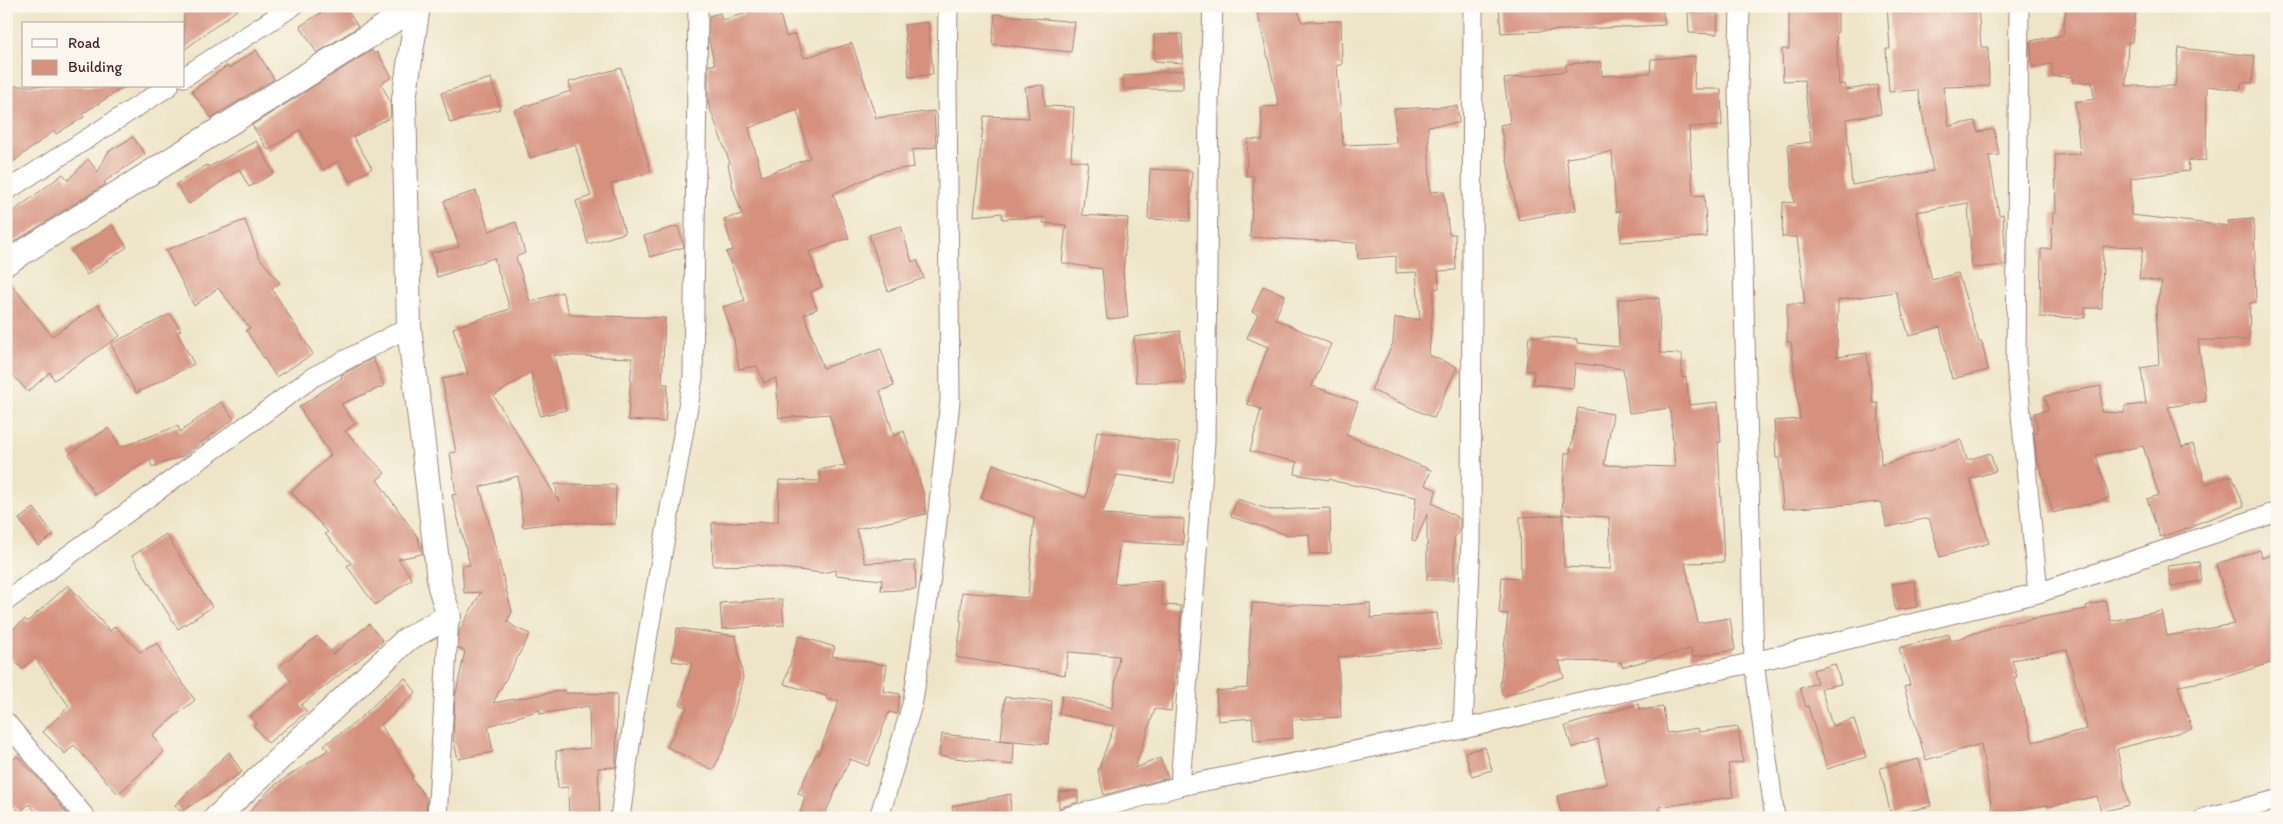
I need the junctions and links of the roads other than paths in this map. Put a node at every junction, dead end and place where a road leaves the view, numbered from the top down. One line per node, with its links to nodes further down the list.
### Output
1 (293, 6): 8 (street)
2 (698, 6): 25 (street)
3 (948, 6): 26 (street)
4 (1213, 6): 20 (street)
5 (1473, 6): 19 (street)
6 (1740, 6): 17 (street)
7 (2020, 6): 14 (street)
8 (185, 76)
9 (166, 88): 10 (street)
10 (6, 191)
11 (6, 263): 12 (street)
12 (409, 327): 15 (street); 16 (street)
13 (2277, 512): 14 (street)
14 (2038, 593): 17 (street)
15 (6, 602)
16 (449, 616): 23 (street); 24 (street)
17 (1754, 662): 19 (street); 28 (street)
18 (6, 722): 22 (street)
19 (1463, 728): 20 (street)
20 (1180, 786): 27 (street)
21 (2277, 800): 29 (street)
22 (86, 818)
23 (216, 818)
24 (437, 818)
25 (620, 818)
26 (879, 818)
27 (1064, 818)
28 (1775, 818)
29 (2206, 818)

